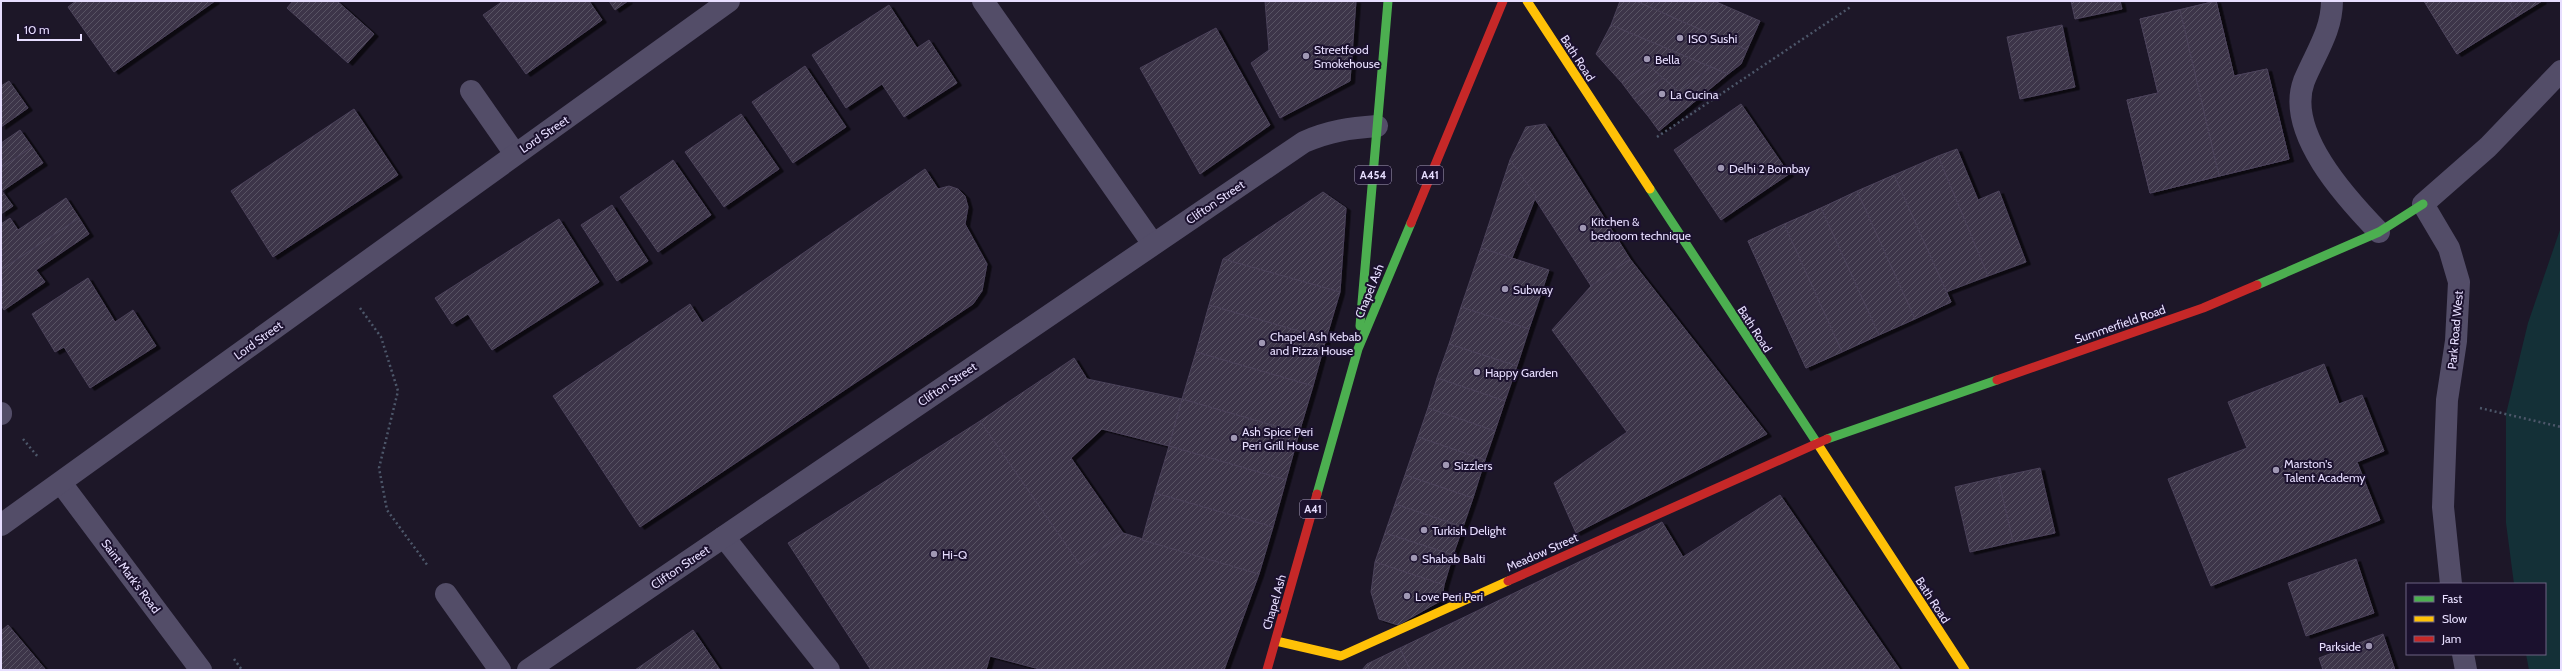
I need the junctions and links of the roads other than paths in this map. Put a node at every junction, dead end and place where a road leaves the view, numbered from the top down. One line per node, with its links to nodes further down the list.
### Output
1 (729, 1): 10 (street, Lord Street)
2 (983, 1): 13 (street)
3 (1388, 1): 9 (main road, A454)
4 (1503, 1): 14 (main road, Chapel Ash / A41)
5 (1527, 1): 15 (main road, Bath Road)
6 (2332, 1): 12 (street)
7 (2561, 71): 11 (street)
8 (471, 91): 10 (street, Lord Street)
9 (1377, 126): 13 (street, Clifton Street); 14 (main road, A454)
10 (515, 154): 16 (street, Lord Street)
11 (2423, 204): 12 (main road, Summerfield Road); 19 (street, Park Road West)
12 (2379, 232): 15 (main road, Summerfield Road)
13 (1153, 244): 18 (street, Clifton Street)
14 (1358, 349): 21 (main road, Chapel Ash / A41)
15 (1815, 443): 21 (main road, Meadow Street); 28 (main road, Bath Road)
16 (61, 483): 17 (street, Lord Street); 23 (street, Saint Mark's Road)
17 (1, 525)
18 (724, 537): 25 (street, Clifton Street); 26 (street)
19 (2451, 583)
20 (446, 594): 24 (street)
21 (1276, 641): 27 (main road, Chapel Ash / A41)
22 (2463, 655): 29 (street)
23 (202, 670)
24 (500, 670)
25 (528, 670)
26 (829, 670)
27 (1267, 670)
28 (1965, 670)
29 (2466, 670)

